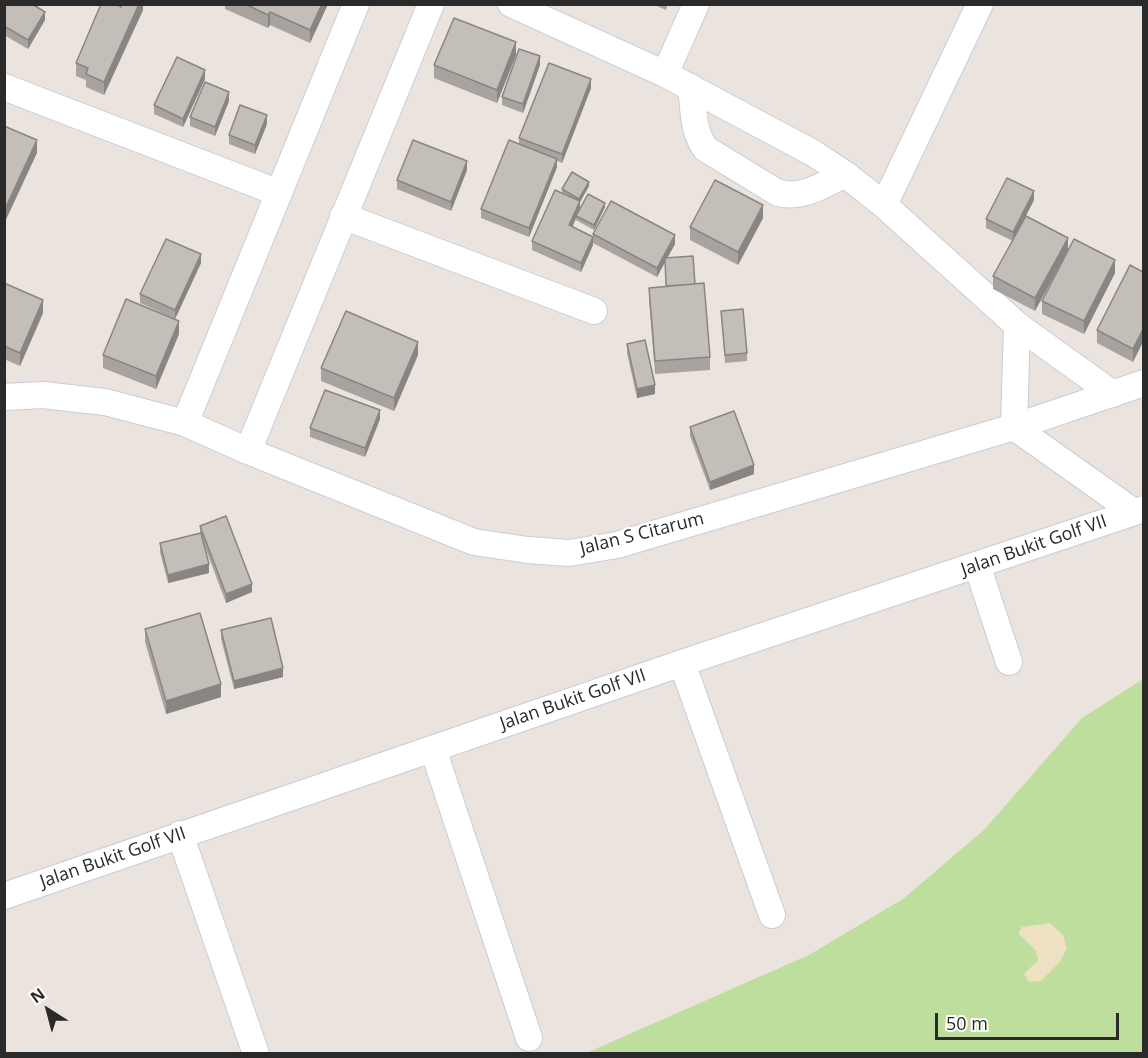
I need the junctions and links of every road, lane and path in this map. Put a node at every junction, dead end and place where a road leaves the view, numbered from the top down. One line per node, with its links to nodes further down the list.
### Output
1 (356, 4): 10 (street)
2 (431, 4): 12 (street)
3 (511, 4): 6 (street)
4 (696, 4): 6 (street)
5 (980, 4): 11 (street)
6 (665, 74): 8 (street)
7 (4, 87): 10 (street)
8 (691, 87): 9 (street); 9 (street)
9 (845, 174): 11 (street)
10 (279, 193): 18 (street)
11 (885, 205): 14 (street)
12 (343, 216): 13 (street); 20 (street)
13 (594, 310)
14 (1017, 325): 16 (street); 19 (street)
15 (1143, 383): 16 (street, Jalan S Citarum)
16 (1113, 394): 19 (street, Jalan S Citarum)
17 (4, 397): 18 (street, Jalan S Citarum)
18 (185, 423): 20 (street, Jalan S Citarum)
19 (1014, 427): 20 (street, Jalan S Citarum); 21 (street)
20 (248, 451)
21 (1139, 511): 22 (street, Jalan Bukit Golf VII)
22 (977, 565): 23 (street); 24 (street, Jalan Bukit Golf VII)
23 (1009, 662)
24 (682, 663): 25 (street, Jalan Bukit Golf VII); 28 (street)
25 (433, 749): 26 (street, Jalan Bukit Golf VII); 29 (street)
26 (180, 834): 27 (street, Jalan Bukit Golf VII); 30 (street)
27 (4, 896)
28 (772, 915)
29 (528, 1038)
30 (256, 1053)

